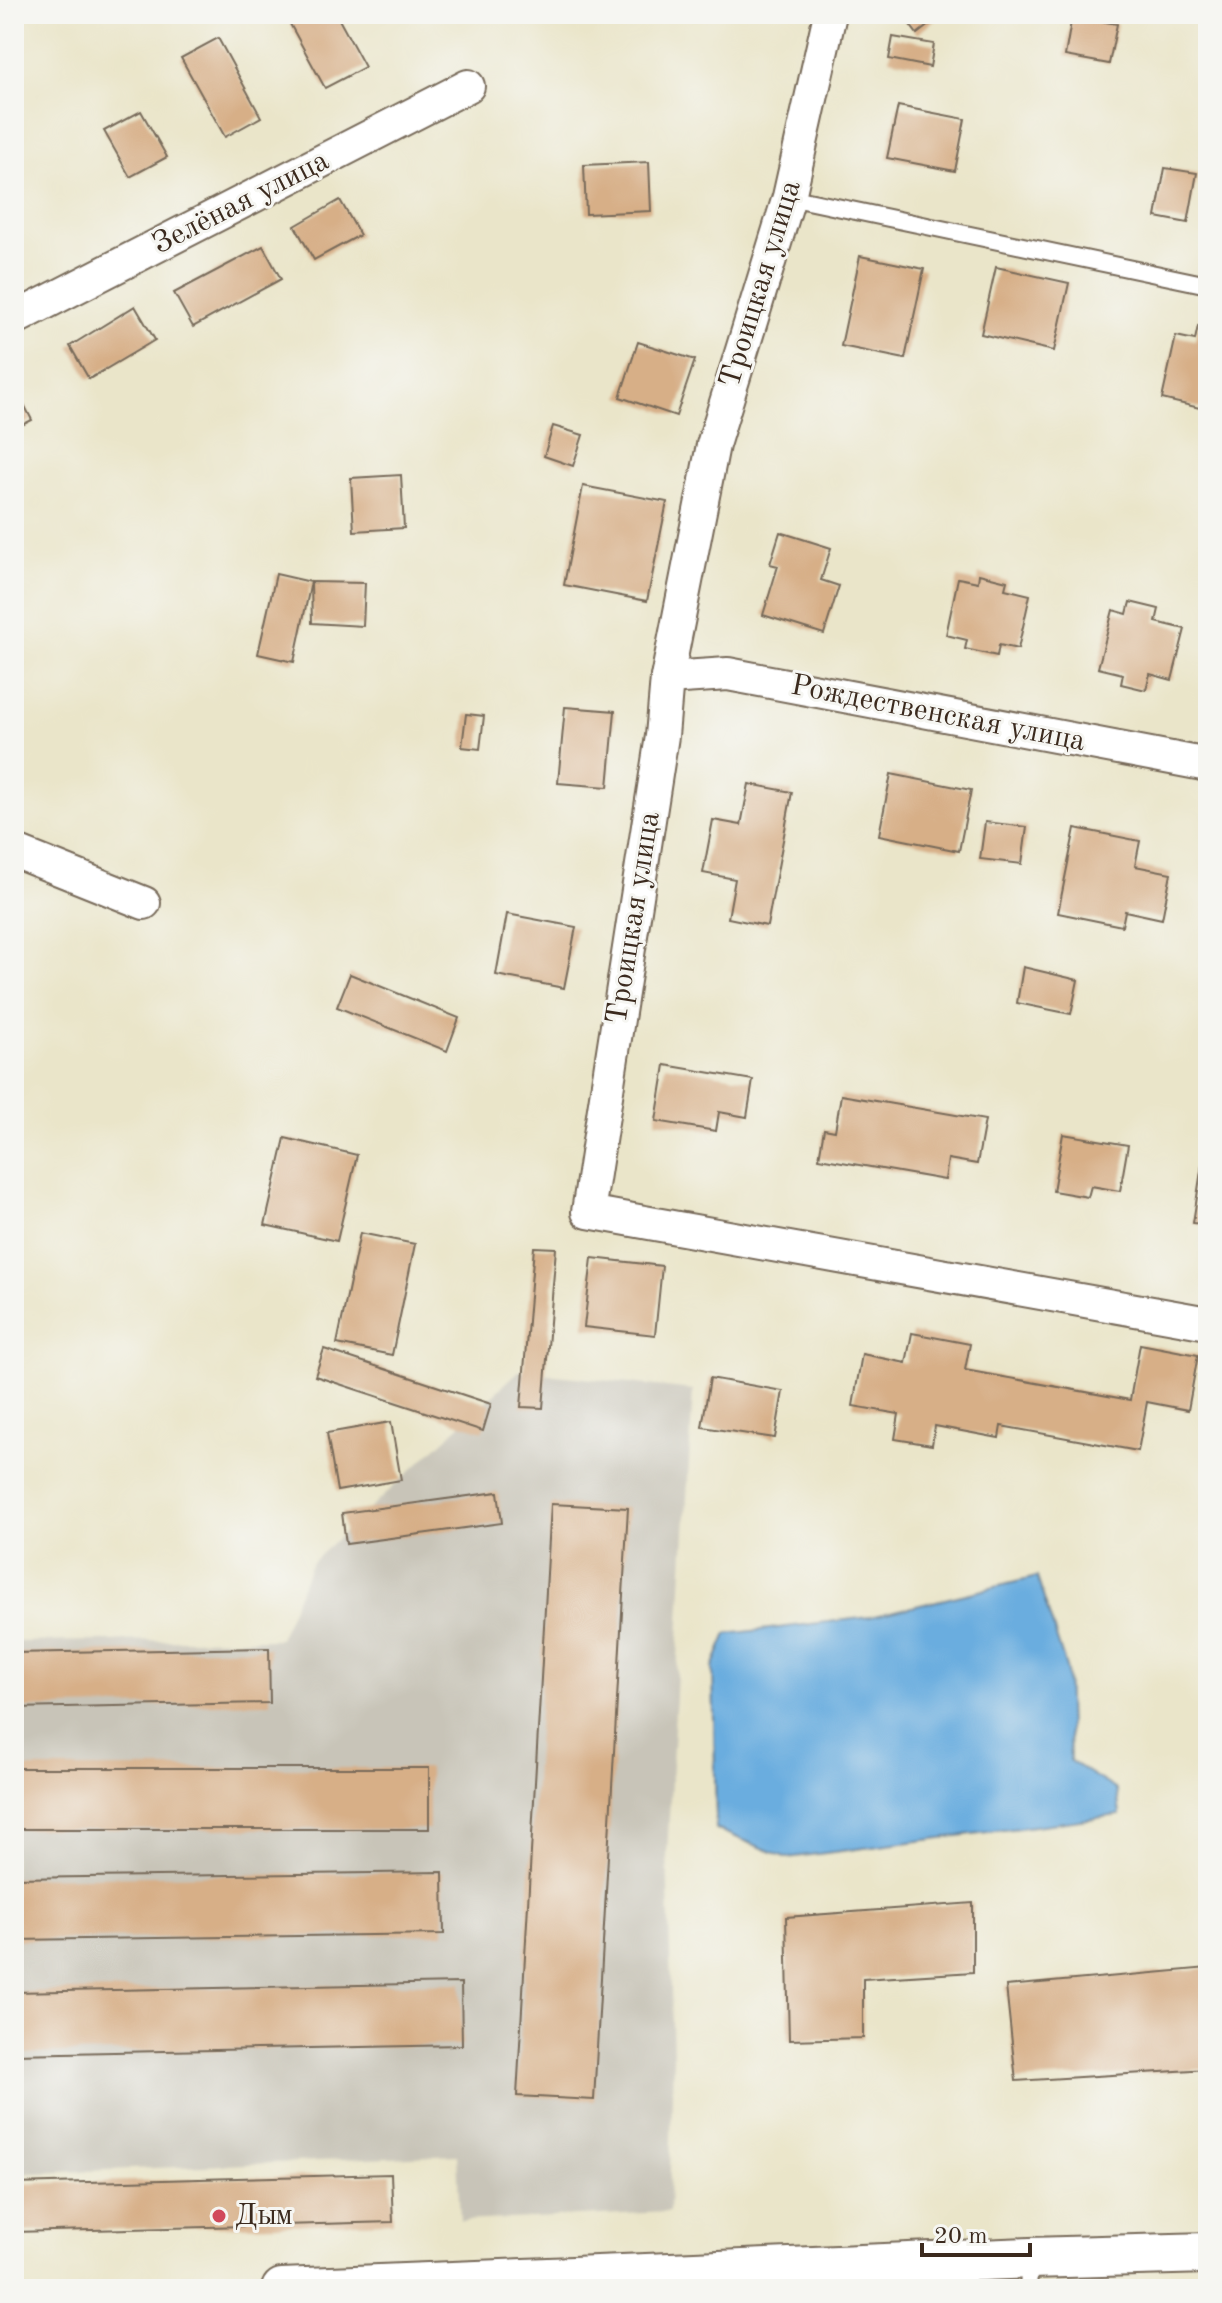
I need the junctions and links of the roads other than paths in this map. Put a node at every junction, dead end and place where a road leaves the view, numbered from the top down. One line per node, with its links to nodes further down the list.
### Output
1 (830, 14): 3 (street, Троицкая улица)
2 (468, 86): 5 (street, Зелёная улица)
3 (789, 197): 4 (lane); 6 (street, Троицкая улица)
4 (1208, 285)
5 (14, 319)
6 (667, 678): 7 (street, Рождественская улица); 10 (street, Троицкая улица)
7 (1208, 765)
8 (14, 851): 9 (street)
9 (144, 903)
10 (1208, 1323)
11 (1208, 2253): 12 (street)
12 (1029, 2273): 13 (street)
13 (532, 2284): 14 (street)
14 (282, 2289)

